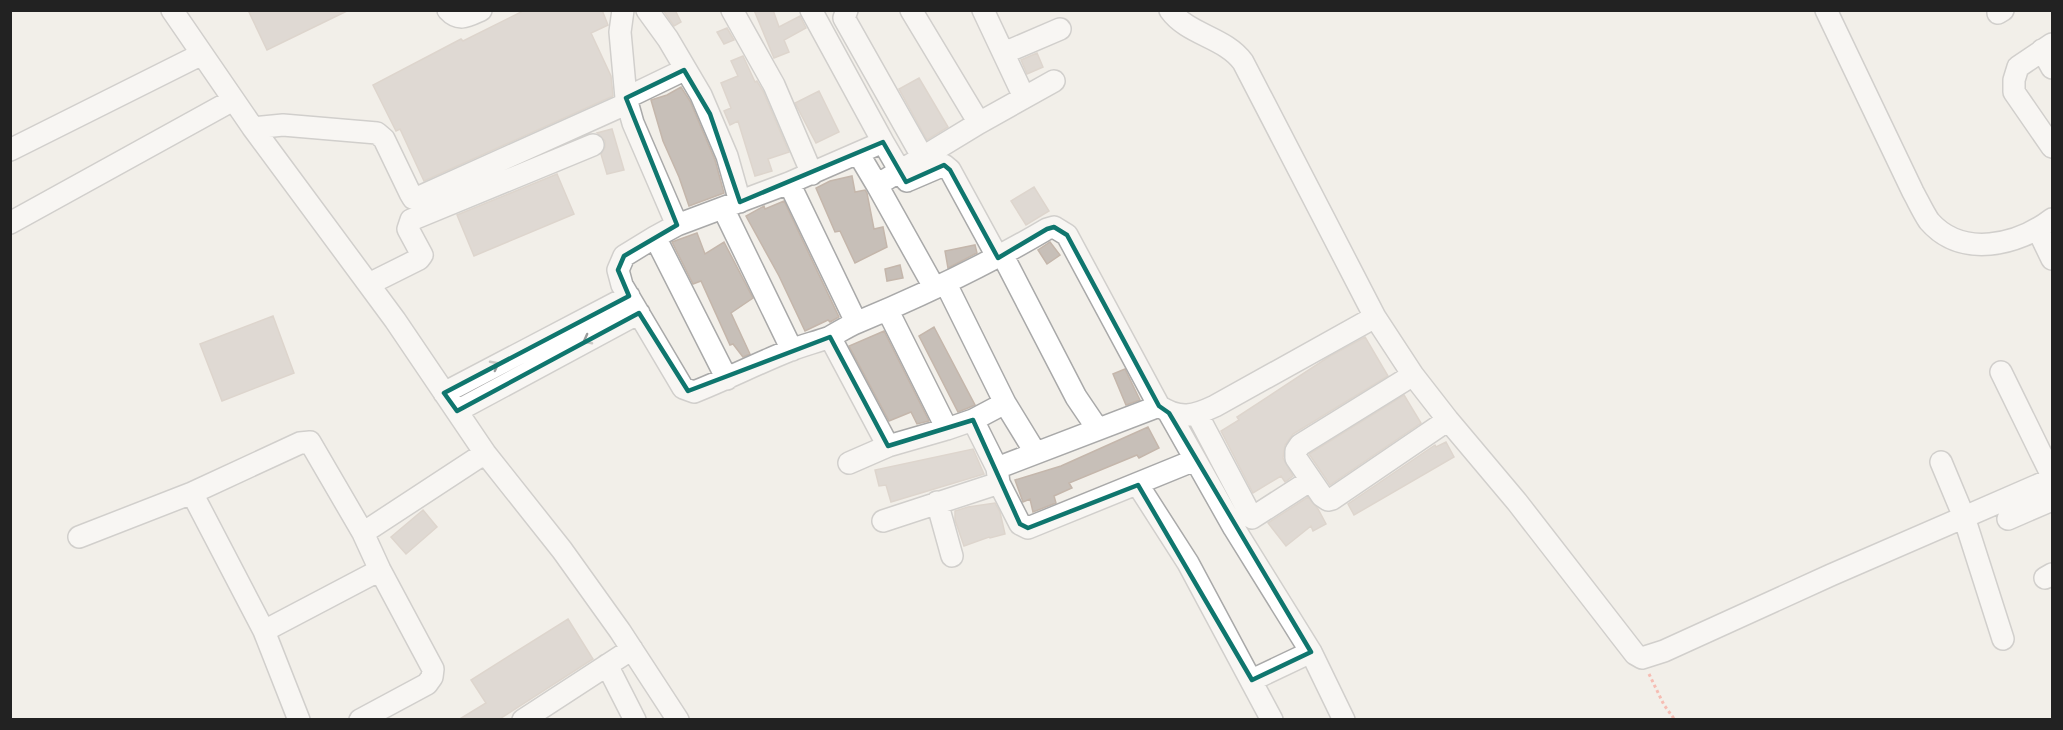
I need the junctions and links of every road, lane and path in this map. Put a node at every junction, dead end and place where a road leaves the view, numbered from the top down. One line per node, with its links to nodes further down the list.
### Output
1 (172, 10): 16 (street)
2 (448, 10): 3 (street)
3 (481, 10)
4 (623, 10): 21 (street)
5 (647, 10): 17 (street)
6 (732, 10): 30 (street)
7 (812, 10): 24 (street)
8 (847, 10): 29 (street)
9 (910, 10): 22 (street)
10 (982, 10): 14 (street)
11 (1170, 10): 45 (street)
12 (1826, 10): 36 (street)
13 (1060, 29): 14 (street)
14 (1004, 53): 19 (street)
15 (2049, 54): 26 (street)
16 (200, 55): 20 (street); 27 (street)
17 (684, 70): 21 (street); 34 (street)
18 (1054, 81): 19 (street)
19 (1024, 97): 22 (street)
20 (232, 100): 23 (street); 35 (street)
21 (627, 100): 23 (street); 37 (street)
22 (979, 123): 29 (street)
23 (253, 128): 41 (street)
24 (883, 142): 28 (street); 31 (street)
25 (593, 145): 41 (street)
26 (2052, 147)
27 (10, 150)
28 (858, 153): 30 (street); 33 (street)
29 (923, 158): 31 (street)
30 (812, 174): 32 (street)
31 (904, 176): 33 (street); 39 (street)
32 (789, 183): 34 (street); 46 (street)
33 (880, 190): 42 (street)
34 (731, 205): 37 (street); 48 (street)
35 (10, 223)
36 (2045, 224): 40 (street)
37 (676, 225): 38 (street)
38 (655, 237): 43 (street); 52 (street)
39 (1000, 257): 42 (street); 55 (street); 60 (street)
40 (2052, 259)
41 (369, 284): 53 (street)
42 (940, 285): 44 (street); 54 (street)
43 (634, 305): 49 (street); 52 (street)
44 (888, 311): 46 (street); 61 (street)
45 (1375, 317): 51 (street); 57 (street)
46 (856, 322): 47 (street)
47 (830, 337): 48 (street); 62 (street)
48 (792, 350): 52 (street)
49 (545, 351): 53 (street, one-way to 49); 56 (street)
50 (2001, 372): 69 (street)
51 (1413, 375): 59 (street); 70 (street)
52 (727, 379)
53 (444, 393): 56 (street)
54 (1005, 403): 58 (street); 63 (street)
55 (1164, 409): 57 (street); 60 (street); 65 (street)
56 (457, 411): 64 (street)
57 (1197, 414): 70 (street)
58 (973, 420): 61 (street); 68 (street)
59 (1448, 420): 70 (street); 86 (street)
60 (1097, 428): 63 (street)
61 (947, 429): 62 (street)
62 (888, 447): 67 (street)
63 (1035, 452): 68 (street)
64 (485, 453): 78 (street); 84 (street)
65 (1195, 460): 71 (street); 85 (street)
66 (1941, 462): 75 (street)
67 (849, 463)
68 (998, 475): 71 (street); 74 (street)
69 (2052, 478): 75 (street)
70 (1311, 480)
71 (1138, 485): 88 (street)
72 (192, 492): 78 (street); 79 (street); 82 (street)
73 (2052, 500): 76 (street)
74 (937, 502): 77 (street); 80 (street)
75 (1964, 517): 83 (street); 86 (street)
76 (2008, 519)
77 (883, 521)
78 (363, 533): 81 (street)
79 (79, 537)
80 (952, 556)
81 (380, 570): 82 (street); 90 (street)
82 (264, 631): 89 (street)
83 (2003, 639)
84 (632, 648): 87 (street); 93 (street)
85 (1311, 652): 88 (street); 95 (street)
86 (1642, 658): 96 (path)
87 (607, 665): 91 (street); 92 (street)
88 (1252, 680): 94 (street)
89 (299, 720)
90 (360, 720)
91 (523, 720)
92 (635, 720)
93 (678, 720)
94 (1272, 720)
95 (1344, 720)
96 (1674, 720)

